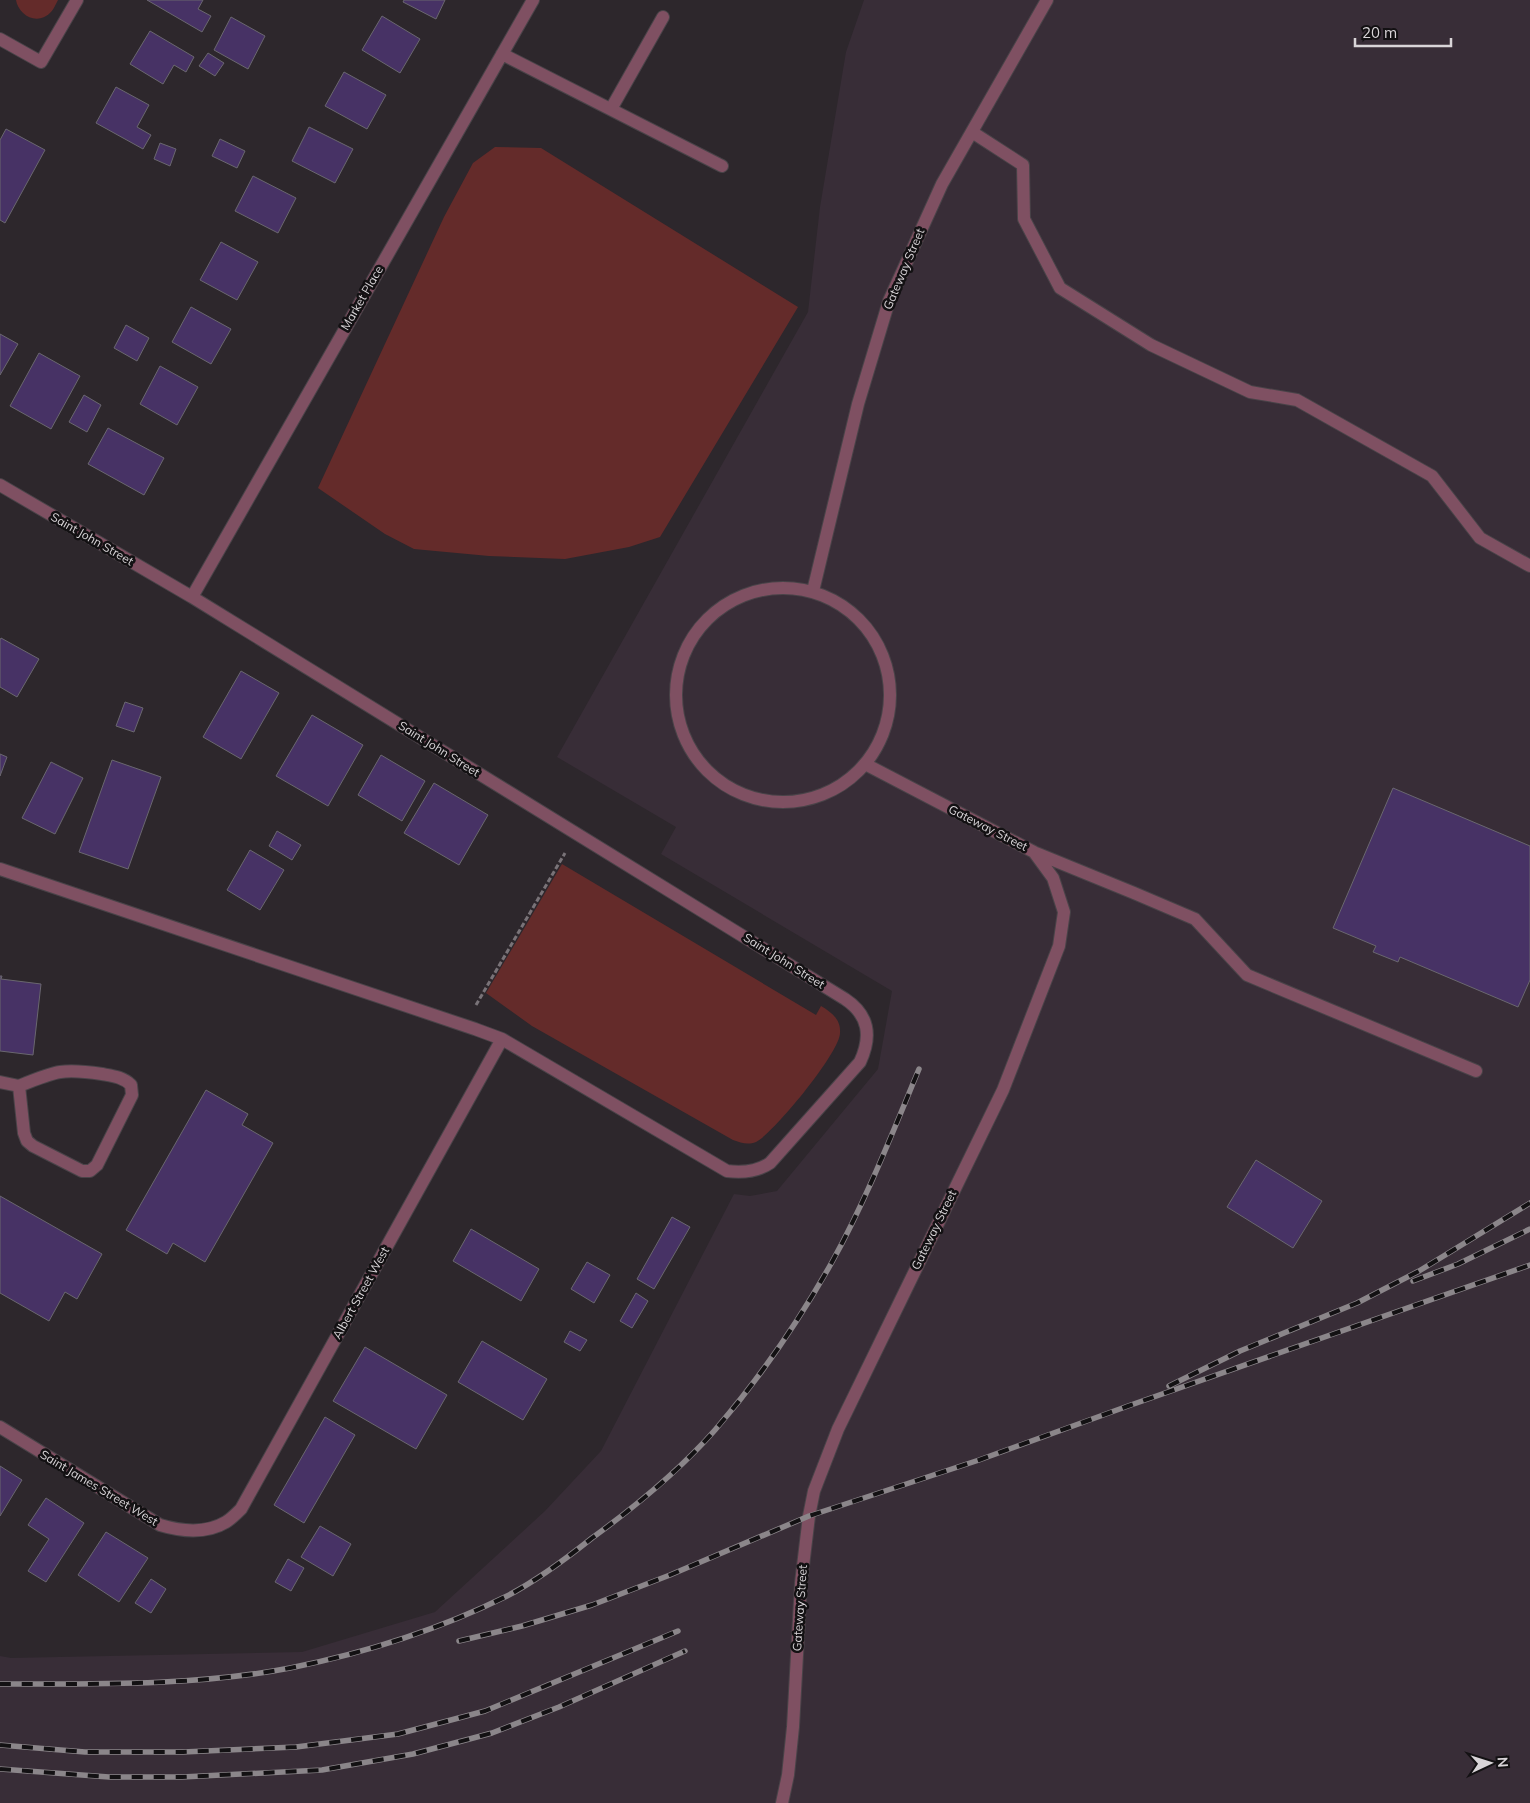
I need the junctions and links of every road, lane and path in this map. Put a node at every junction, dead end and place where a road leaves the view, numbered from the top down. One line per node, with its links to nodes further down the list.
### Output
1 (77, 0): 5 (street)
2 (532, 0): 6 (street, Market Place)
3 (1047, 0): 8 (street, Gateway Street)
4 (663, 17): 7 (street)
5 (0, 38)
6 (502, 54): 7 (street); 13 (street, Market Place)
7 (611, 109): 9 (street)
8 (972, 132): 11 (street); 12 (street, Gateway Street)
9 (722, 166)
10 (0, 485): 13 (street, Saint John Street)
11 (1530, 566)
12 (813, 591): 14 (street); 14 (street)
13 (192, 597): 15 (street, Saint John Street)
14 (867, 765): 16 (street, Gateway Street)
15 (576, 833): 18 (path); 19 (street, Saint John Street)
16 (1034, 852): 20 (street); 25 (street, Gateway Street)
17 (0, 870): 19 (street)
18 (484, 992)
19 (502, 1039): 24 (street, Albert Street West)
20 (1476, 1071)
21 (0, 1082): 22 (street)
22 (19, 1086): 22 (street)
23 (0, 1427): 24 (street, Saint James Street West)
24 (204, 1529)
25 (782, 1803)

